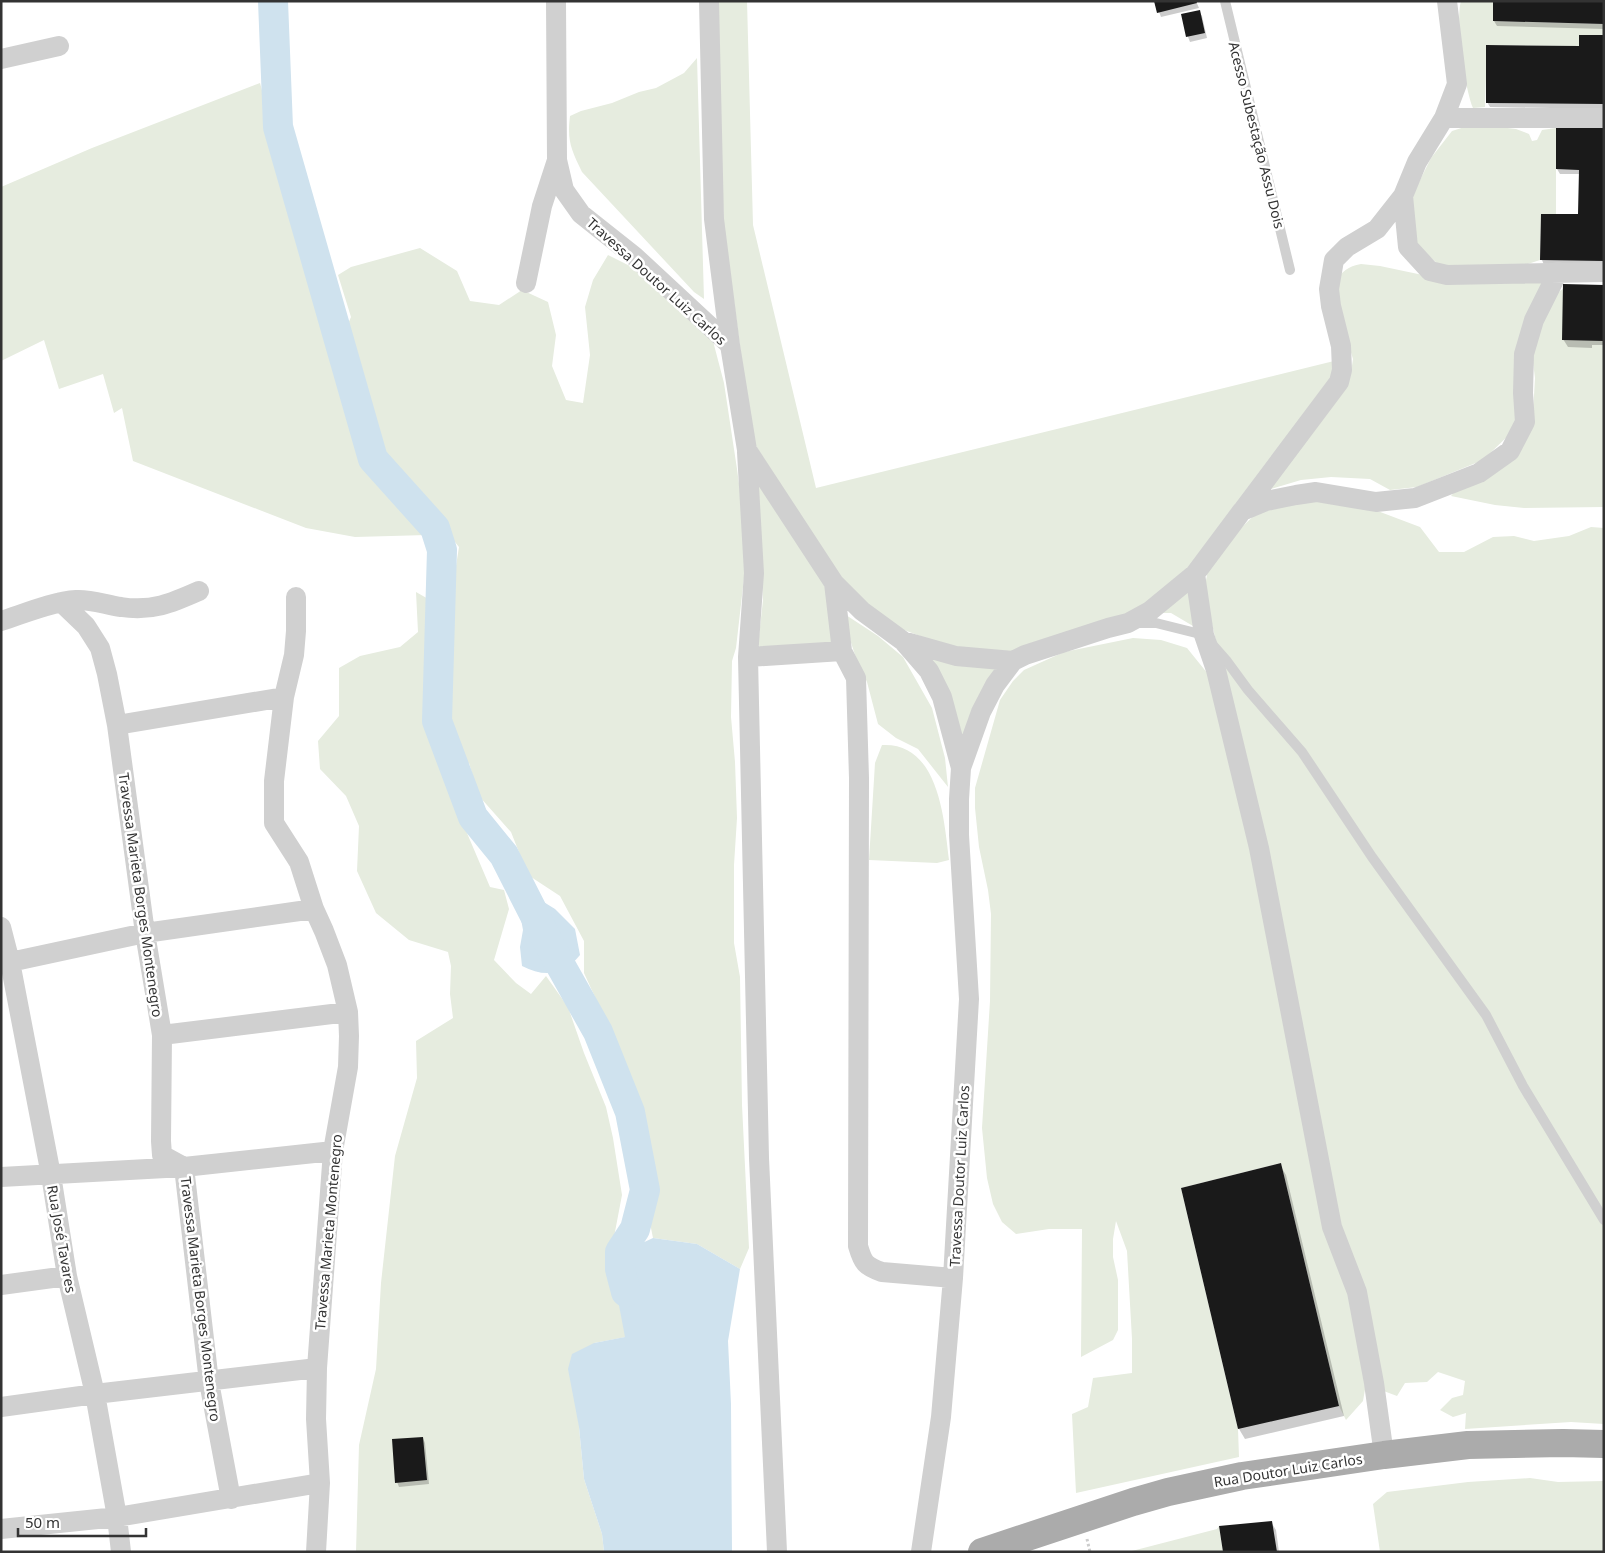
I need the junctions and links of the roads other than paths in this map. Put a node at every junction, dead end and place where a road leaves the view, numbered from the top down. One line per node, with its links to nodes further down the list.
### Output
1 (556, 1): 9 (street)
2 (709, 1): 15 (street)
3 (1225, 1): 11 (lane, Acesso Subestação Assu Dois)
4 (1449, 4): 7 (street)
5 (59, 46): 6 (street)
6 (1, 59)
7 (1444, 118): 8 (street); 10 (street)
8 (1604, 118)
9 (557, 160): 14 (street); 15 (street, Travessa Doutor Luiz Carlos)
10 (1403, 196): 12 (street); 17 (street)
11 (1290, 270)
12 (1558, 272): 13 (street); 17 (street)
13 (1604, 272)
14 (526, 283)
15 (730, 345): 16 (street, Travessa Doutor Luiz Carlos)
16 (746, 450): 19 (street, Travessa Doutor Luiz Carlos); 28 (street)
17 (1242, 511): 18 (street)
18 (1195, 574): 24 (street); 25 (street)
19 (834, 583): 26 (street, Travessa Doutor Luiz Carlos); 27 (street)
20 (199, 590): 22 (street)
21 (296, 597): 30 (street, Travessa Marieta Montenegro)
22 (61, 602): 23 (street); 31 (street, Travessa Marieta Borges Montenegro)
23 (1, 621)
24 (1128, 623): 25 (lane); 29 (street)
25 (1204, 635): 43 (lane); 52 (street)
26 (902, 641): 29 (street); 32 (street)
27 (842, 651): 28 (street); 45 (street)
28 (748, 657): 59 (street)
29 (1013, 661): 32 (street)
30 (284, 697): 31 (street); 33 (street, Travessa Marieta Montenegro)
31 (116, 725): 35 (street, Travessa Marieta Borges Montenegro)
32 (961, 768): 45 (street, Travessa Doutor Luiz Carlos)
33 (314, 909): 35 (street); 37 (street, Travessa Marieta Montenegro)
34 (1, 927): 36 (street, Rua José Tavares)
35 (145, 933): 36 (street); 38 (street, Travessa Marieta Borges Montenegro)
36 (6, 963): 41 (street, Rua José Tavares)
37 (348, 1012): 38 (street); 39 (street, Travessa Marieta Montenegro)
38 (162, 1035): 40 (street, Travessa Marieta Borges Montenegro)
39 (333, 1151): 40 (street); 47 (street, Travessa Marieta Montenegro)
40 (184, 1167): 41 (street); 48 (street, Travessa Marieta Borges Montenegro)
41 (50, 1175): 42 (street); 44 (street, Rua José Tavares)
42 (1, 1177)
43 (1604, 1220)
44 (67, 1276): 46 (street); 49 (street, Rua José Tavares)
45 (953, 1278): 60 (street, Travessa Doutor Luiz Carlos)
46 (1, 1285)
47 (317, 1368): 48 (street); 53 (street, Travessa Marieta Montenegro)
48 (209, 1382): 49 (street); 54 (street, Travessa Marieta Borges Montenegro)
49 (95, 1394): 50 (street); 55 (street, Rua José Tavares)
50 (1, 1407)
51 (1604, 1444): 52 (main road, Rua Doutor Luiz Carlos)
52 (1384, 1455): 61 (main road, Rua Doutor Luiz Carlos)
53 (320, 1484): 54 (street); 58 (street, Travessa Marieta Montenegro)
54 (231, 1499): 55 (street)
55 (117, 1517): 56 (street); 57 (street, Rua José Tavares)
56 (1, 1528)
57 (121, 1552)
58 (316, 1552)
59 (777, 1552)
60 (921, 1552)
61 (982, 1552)

